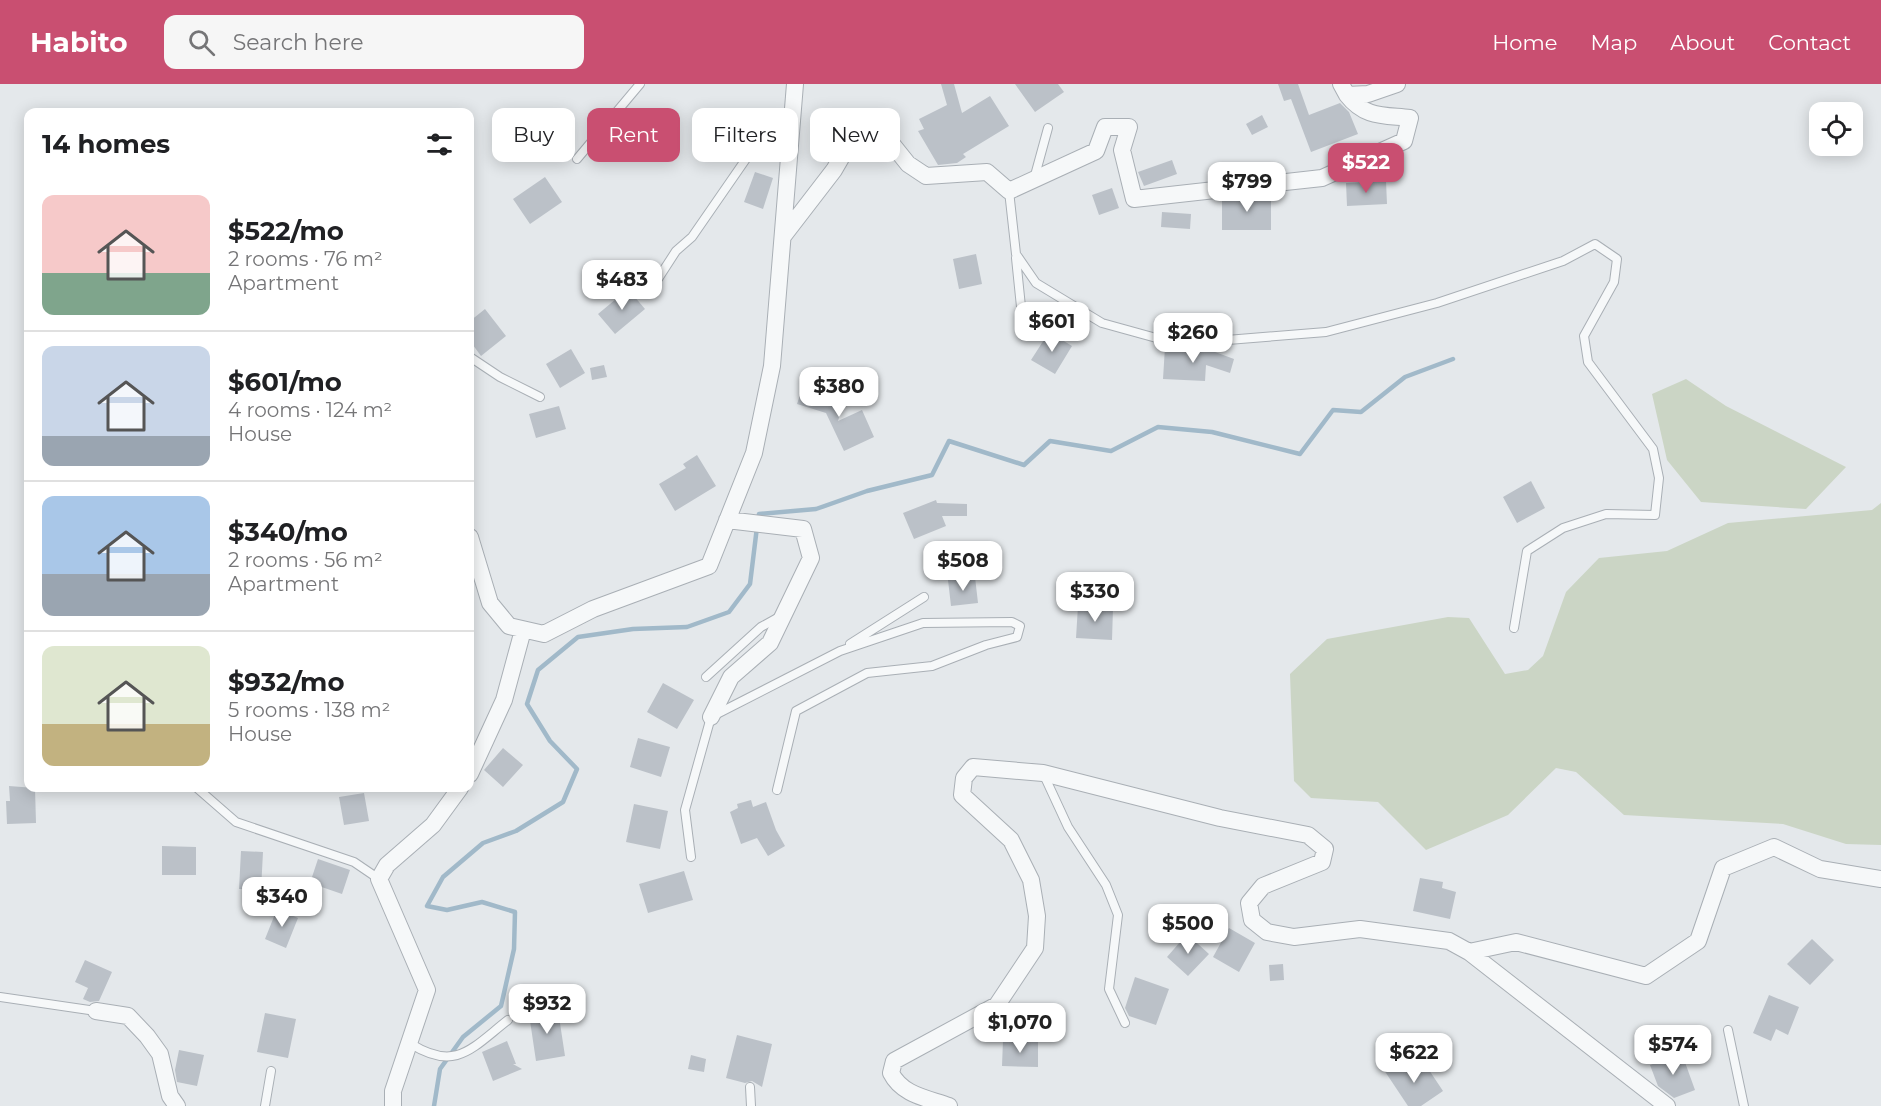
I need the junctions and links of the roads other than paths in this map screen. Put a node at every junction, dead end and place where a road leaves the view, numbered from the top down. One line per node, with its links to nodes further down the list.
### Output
1 (640, 84): 7 (lane)
2 (795, 84): 5 (street)
3 (1397, 84): 4 (street)
4 (1344, 89): 10 (street)
5 (794, 108)
6 (1048, 128): 10 (lane)
7 (577, 159)
8 (744, 162): 14 (lane)
9 (790, 162): 12 (street)
10 (1034, 180): 11 (street)
11 (1009, 191): 12 (street); 13 (lane)
12 (784, 235): 18 (street)
13 (1016, 254): 15 (lane); 22 (lane)
14 (654, 285)
15 (1024, 336)
16 (474, 360): 17 (lane)
17 (540, 398)
18 (727, 520): 21 (street); 23 (street)
19 (474, 550): 23 (street)
20 (924, 597): 24 (lane)
21 (784, 614): 25 (lane); 26 (street)
22 (1514, 628)
23 (523, 630): 27 (street)
24 (840, 651): 26 (lane); 29 (lane)
25 (706, 677)
26 (711, 717): 32 (lane)
27 (474, 765)
28 (1043, 773): 35 (street); 39 (lane); 48 (street)
29 (777, 790)
30 (201, 792): 33 (lane)
31 (457, 792): 33 (street)
32 (691, 857)
33 (379, 879): 41 (street)
34 (1881, 879): 35 (street)
35 (1469, 952): 49 (street)
36 (0, 998): 37 (lane)
37 (96, 1011): 44 (street)
38 (508, 1020): 41 (lane)
39 (1125, 1023)
40 (1728, 1030): 50 (lane)
41 (411, 1044): 46 (street)
42 (271, 1071): 45 (lane)
43 (750, 1087): 47 (lane)
44 (177, 1106)
45 (264, 1106)
46 (393, 1106)
47 (751, 1106)
48 (949, 1106)
49 (1667, 1106)
50 (1744, 1106)

